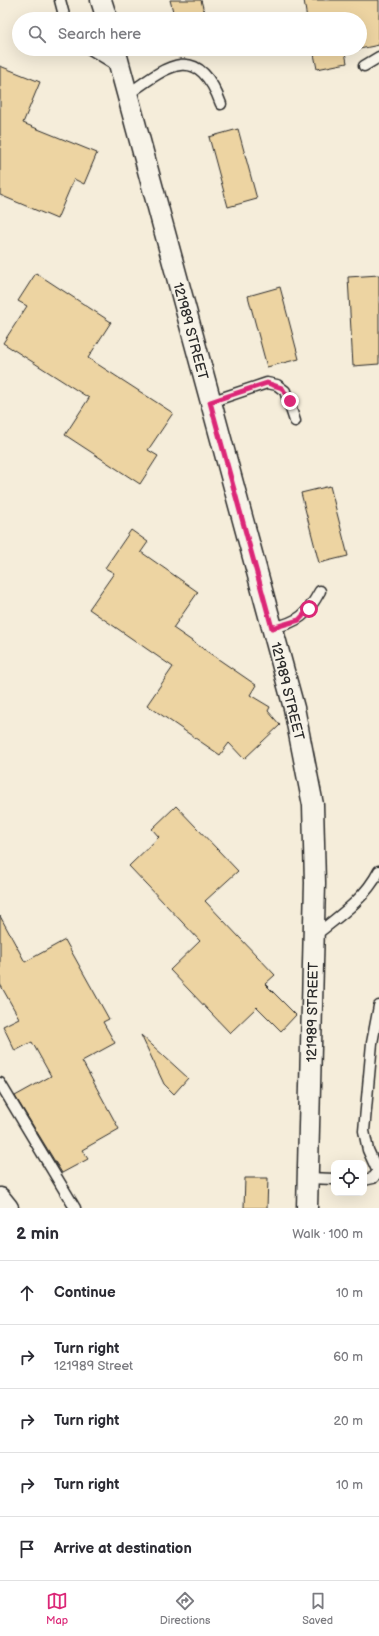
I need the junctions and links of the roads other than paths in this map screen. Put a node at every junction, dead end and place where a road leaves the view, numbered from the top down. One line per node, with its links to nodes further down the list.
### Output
1 (60, 0): 3 (lane)
2 (101, 0): 4 (street)
3 (63, 12)
4 (105, 12)
5 (379, 57): 7 (lane)
6 (117, 58): 8 (street, 121989 STREET)
7 (364, 66)
8 (127, 95): 9 (lane); 10 (street, 121989 STREET)
9 (221, 104)
10 (210, 402): 11 (lane); 13 (street, 121989 STREET)
11 (295, 421)
12 (320, 591): 13 (lane)
13 (272, 628): 16 (street, 121989 STREET)
14 (379, 871): 15 (lane)
15 (377, 880): 16 (lane)
16 (314, 936): 19 (street, 121989 STREET)
17 (379, 1006): 20 (lane)
18 (0, 1083): 24 (lane)
19 (308, 1178): 21 (lane); 25 (street, 121989 STREET)
20 (367, 1179)
21 (331, 1180)
22 (0, 1198): 23 (street)
23 (8, 1208)
24 (75, 1208)
25 (307, 1208)

